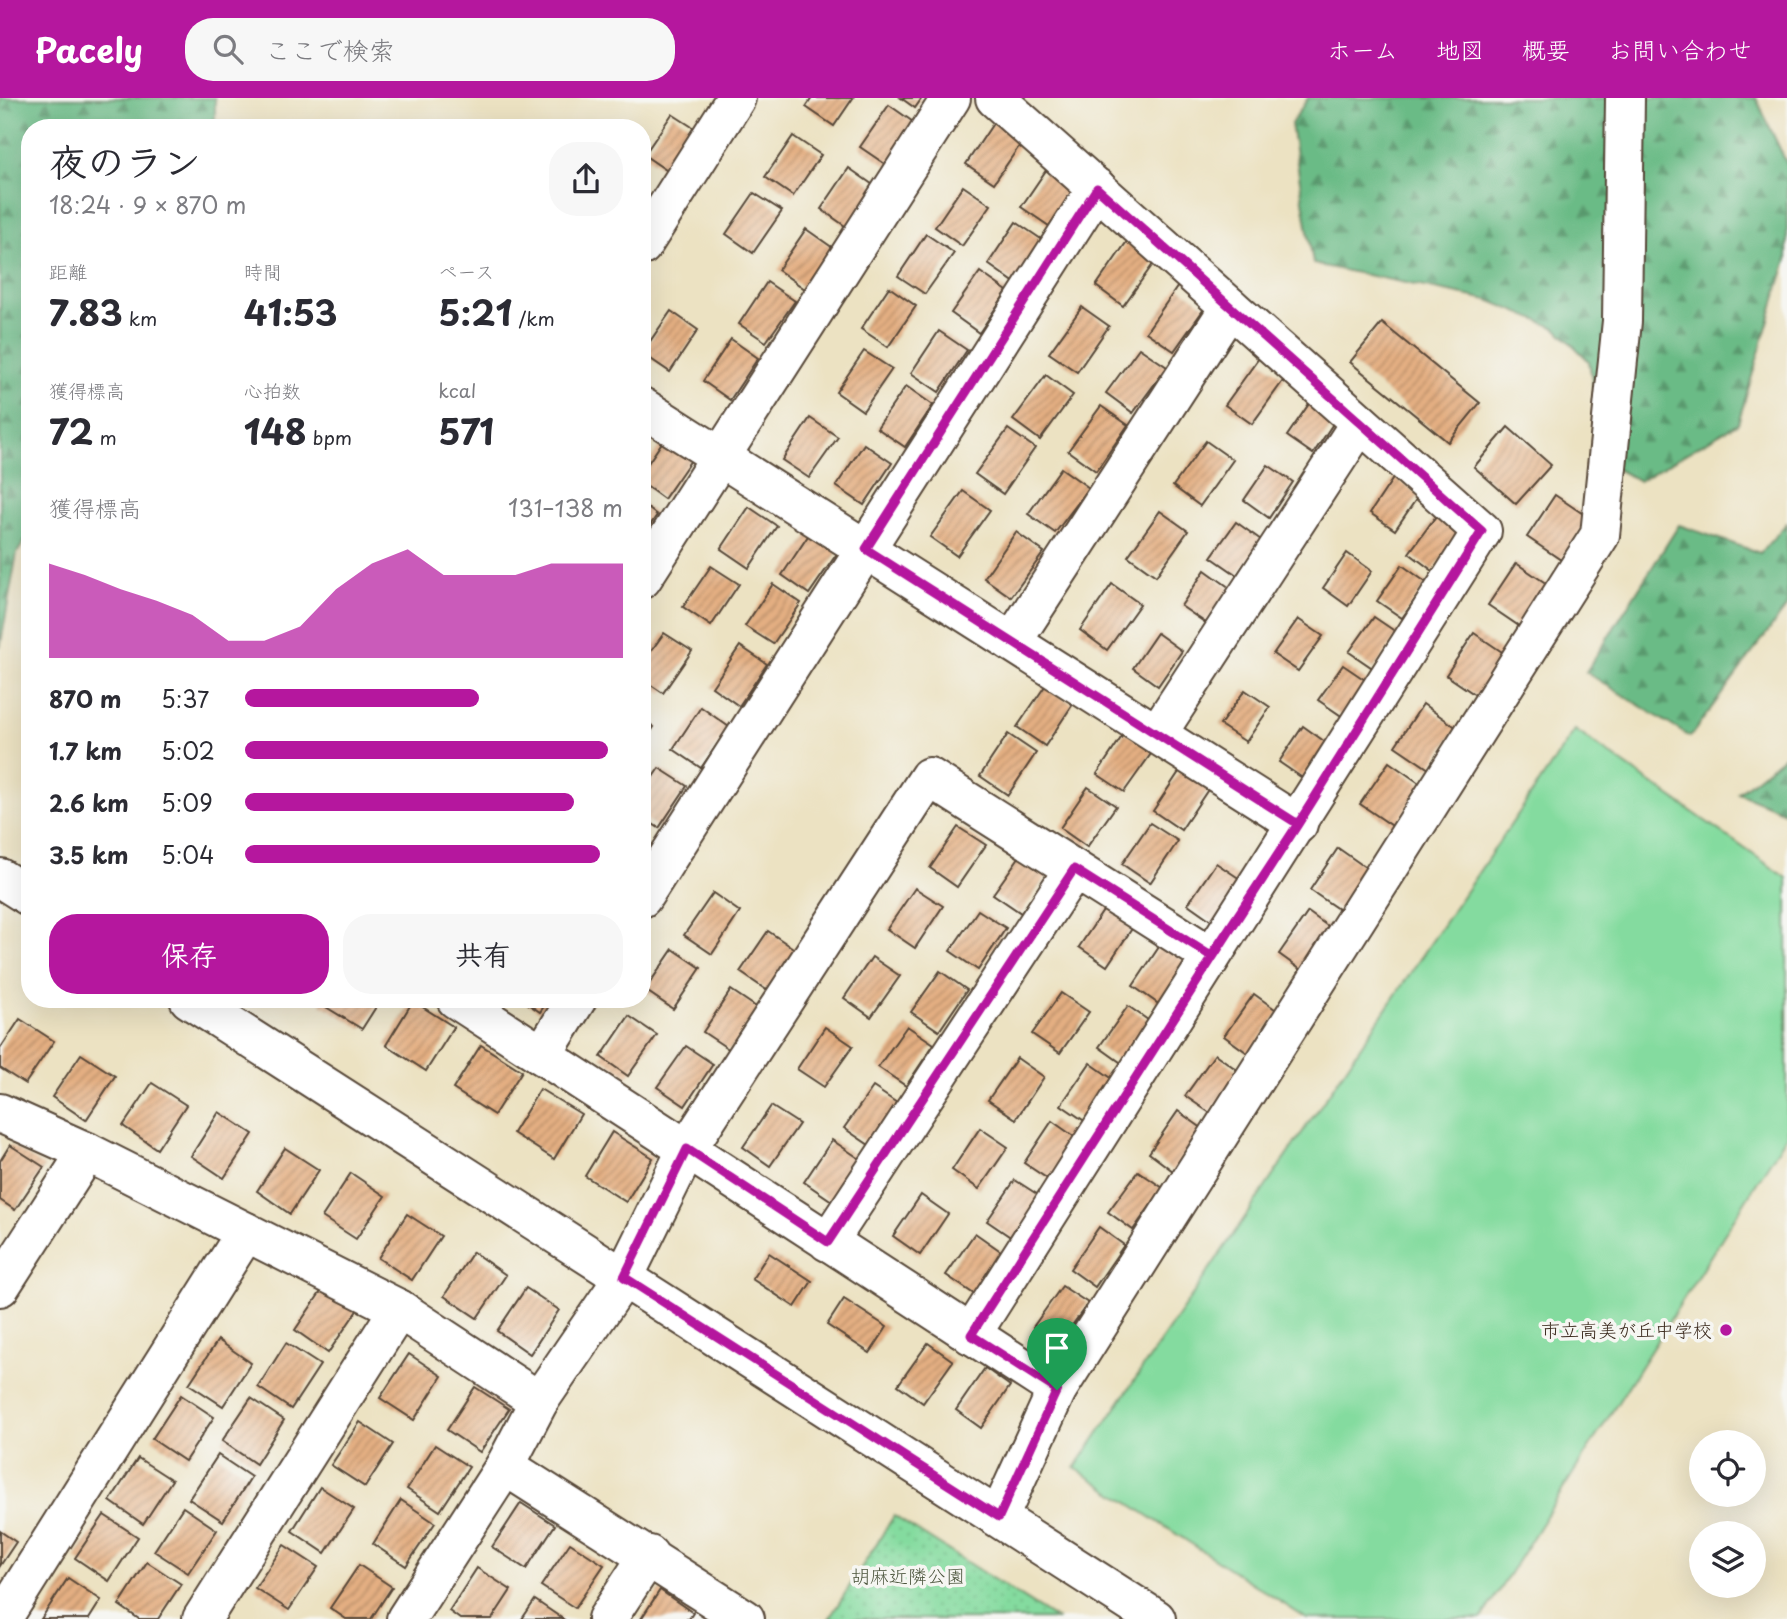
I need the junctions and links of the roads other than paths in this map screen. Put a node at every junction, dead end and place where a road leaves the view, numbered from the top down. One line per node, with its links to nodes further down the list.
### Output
1 (736, 98): 6 (street)
2 (951, 98): 10 (street)
3 (995, 98): 5 (street)
4 (1625, 98): 34 (street)
5 (1097, 188): 7 (street); 11 (street)
6 (651, 232)
7 (1230, 307): 9 (street); 13 (street)
8 (651, 413): 10 (street)
9 (1360, 423): 14 (street); 15 (street)
10 (721, 457): 11 (street); 12 (street)
11 (866, 549): 13 (street); 18 (street)
12 (651, 565)
13 (1012, 642): 14 (street)
14 (1157, 734): 15 (street)
15 (1298, 824): 20 (street)
16 (1074, 869): 20 (street); 26 (street); 29 (street)
17 (0, 878): 19 (street)
18 (651, 884)
19 (21, 891)
20 (1211, 956): 33 (street)
21 (203, 1008): 30 (street)
22 (470, 1008): 24 (street)
23 (572, 1008): 24 (street)
24 (542, 1055): 26 (street)
25 (0, 1113): 27 (street)
26 (687, 1149): 29 (street); 30 (street)
27 (87, 1152): 28 (street); 31 (street)
28 (246, 1232): 32 (street); 39 (street)
29 (828, 1242): 33 (street)
30 (624, 1277): 35 (street); 37 (street)
31 (0, 1287)
32 (399, 1309): 35 (street); 40 (street)
33 (971, 1335): 34 (street)
34 (1057, 1390): 37 (street)
35 (539, 1401): 36 (street)
36 (505, 1466): 38 (street); 41 (street)
37 (999, 1517): 44 (street)
38 (649, 1555): 42 (street); 43 (street)
39 (2, 1619)
40 (202, 1619)
41 (406, 1619)
42 (607, 1619)
43 (745, 1619)
44 (1156, 1619)

